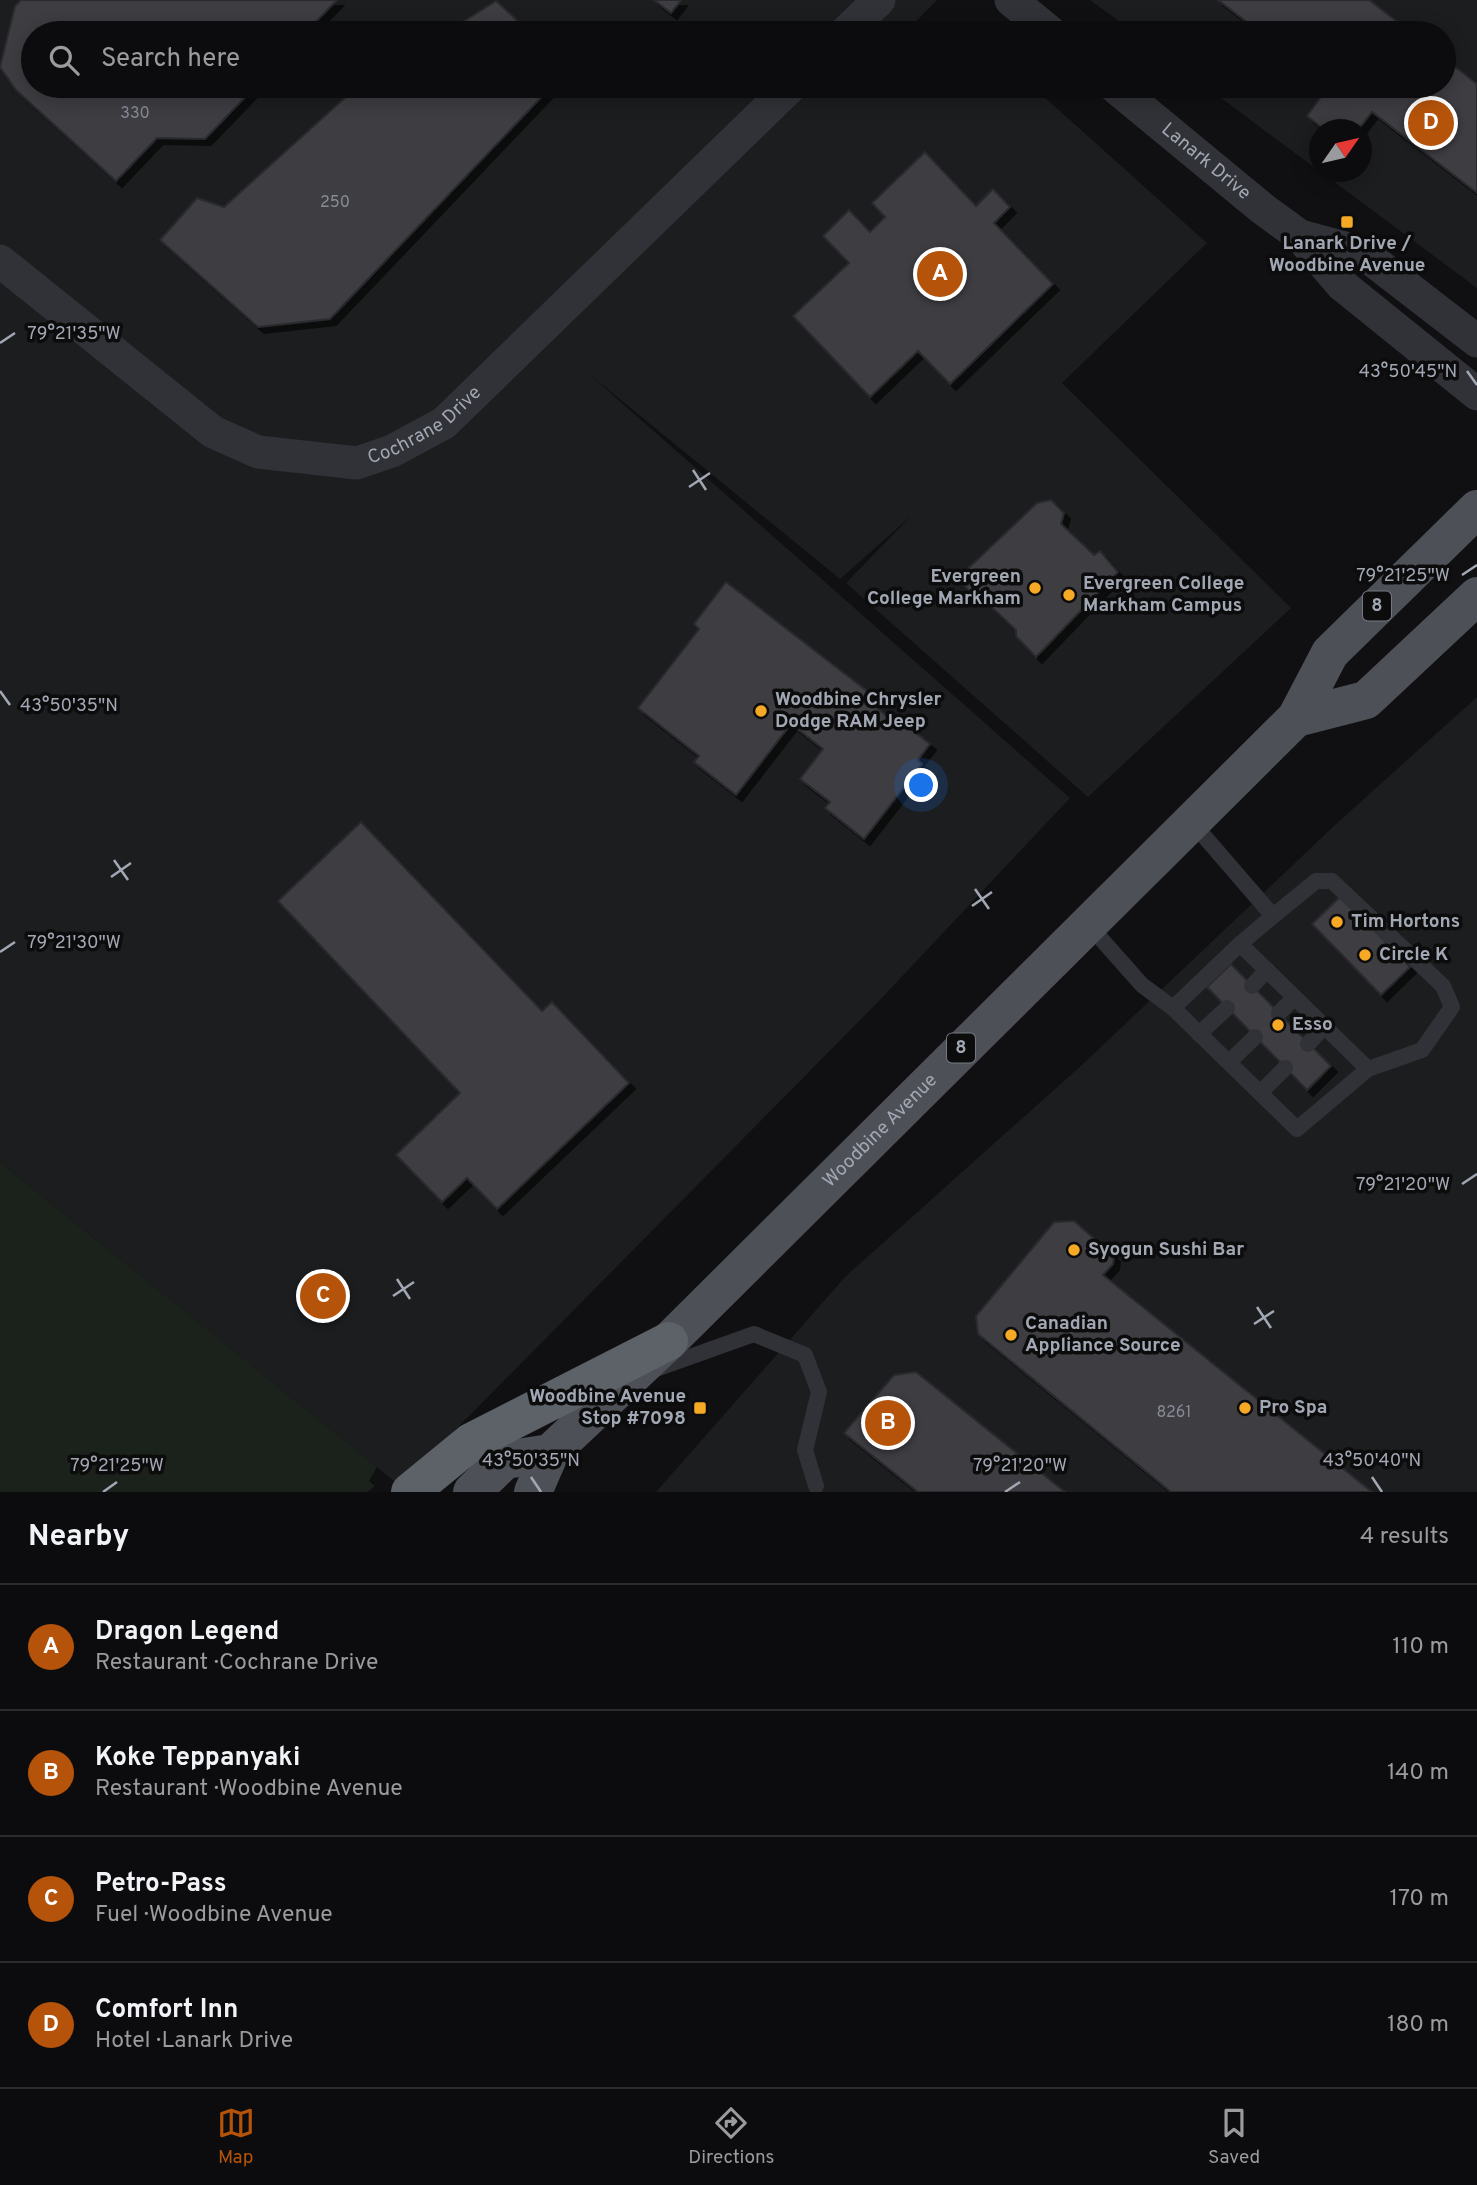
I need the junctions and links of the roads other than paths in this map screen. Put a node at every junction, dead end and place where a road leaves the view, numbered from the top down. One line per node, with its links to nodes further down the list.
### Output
1 (879, 0): 3 (street)
2 (1011, 0): 4 (street)
3 (857, 21)
4 (1036, 21)
5 (779, 98): 8 (street, Cochrane Drive)
6 (1128, 98): 7 (street, Lanark Drive)
7 (1300, 236): 9 (street, Lanark Drive); 10 (street, Lanark Drive)
8 (0, 261)
9 (1477, 341)
10 (1477, 394)
11 (1477, 509): 13 (main road, Woodbine Avenue / 8)
12 (1477, 596): 13 (main road)
13 (1296, 718): 14 (main road, Woodbine Avenue / 8)
14 (1191, 821): 15 (lane); 16 (main road, Woodbine Avenue / 8)
15 (1273, 916): 17 (lane); 30 (lane)
16 (1087, 923): 21 (lane); 32 (main road, Woodbine Avenue / 8)
17 (1240, 944): 18 (lane); 21 (lane)
18 (1267, 970): 19 (lane); 20 (lane)
19 (1252, 986)
20 (1294, 998): 23 (lane); 24 (lane)
21 (1173, 1008): 25 (lane)
22 (1227, 1008): 25 (lane)
23 (1279, 1013)
24 (1324, 1027): 27 (lane); 30 (lane)
25 (1199, 1034): 28 (lane)
26 (1255, 1037): 28 (lane)
27 (1308, 1044)
28 (1229, 1062): 31 (lane)
29 (1285, 1068): 31 (lane)
30 (1368, 1069): 31 (lane)
31 (1260, 1093)
32 (669, 1341): 33 (main road, Woodbine Avenue / 8); 36 (highway)
33 (628, 1379): 34 (main road, Woodbine Avenue / 8); 35 (lane)
34 (550, 1453): 37 (main road); 38 (main road, Woodbine Avenue / 8)
35 (816, 1486)
36 (410, 1492)
37 (472, 1492)
38 (533, 1492)

